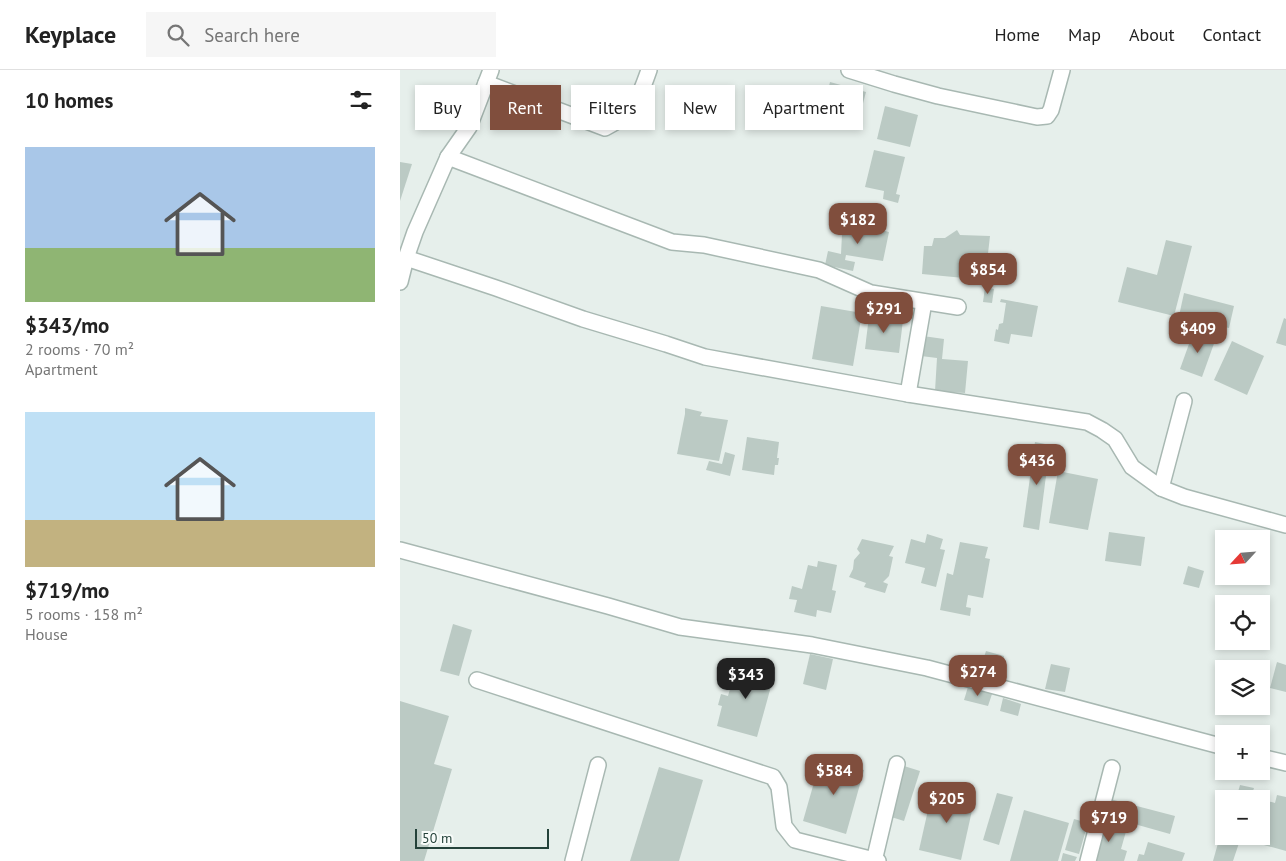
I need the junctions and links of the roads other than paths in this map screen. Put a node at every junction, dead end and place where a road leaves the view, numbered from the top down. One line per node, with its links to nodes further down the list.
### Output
1 (649, 70): 5 (street)
2 (849, 70): 4 (street)
3 (1062, 70): 4 (street)
4 (884, 75)
5 (488, 77): 6 (street)
6 (448, 157): 7 (street); 9 (street)
7 (406, 258): 8 (street); 11 (street)
8 (400, 282)
9 (924, 302): 10 (street); 11 (street)
10 (958, 307)
11 (908, 394): 13 (street)
12 (1184, 401): 13 (street)
13 (1162, 488): 14 (street)
14 (1286, 525)
15 (400, 550): 17 (street)
16 (477, 680): 24 (street)
17 (1215, 744)
18 (1270, 759): 19 (street)
19 (1286, 763)
20 (896, 764): 24 (street)
21 (598, 765): 23 (street)
22 (1112, 768): 25 (street)
23 (573, 861)
24 (875, 861)
25 (1088, 861)

